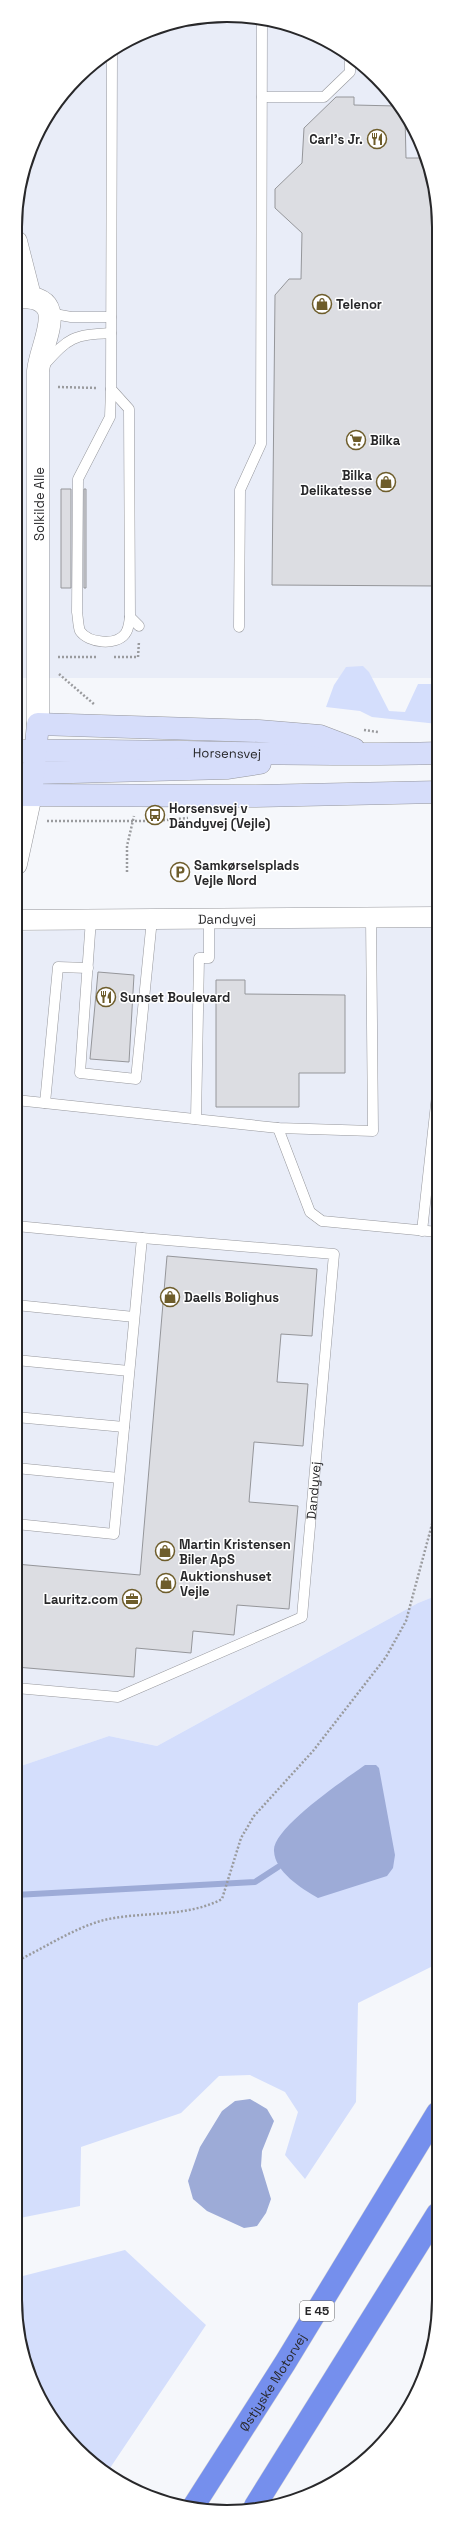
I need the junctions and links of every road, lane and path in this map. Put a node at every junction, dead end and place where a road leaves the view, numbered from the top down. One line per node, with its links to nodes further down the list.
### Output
1 (262, 25): 4 (lane)
2 (112, 58): 8 (lane)
3 (350, 63): 4 (lane)
4 (262, 97): 14 (lane)
5 (22, 280): 6 (street)
6 (24, 296): 7 (street)
7 (49, 313): 8 (lane); 10 (street, Solkilde Alle)
8 (111, 317): 9 (lane)
9 (111, 333): 10 (lane); 11 (lane)
10 (45, 379): 11 (path); 15 (street, Solkilde Alle)
11 (111, 389): 12 (lane); 12 (lane)
12 (130, 616): 13 (lane)
13 (139, 626)
14 (239, 627)
15 (39, 670): 16 (path); 17 (street, Solkilde Alle)
16 (98, 708)
17 (38, 724): 19 (main road); 21 (main road)
18 (432, 753): 21 (main road, Horsensvej)
19 (23, 754): 20 (main road, Horsensvej); 22 (main road)
20 (317, 754): 21 (main road, Horsensvej); 22 (main road)
21 (368, 755)
22 (24, 786): 23 (main road); 27 (street)
23 (432, 792)
24 (134, 815): 28 (path)
25 (155, 815): 29 (path)
26 (194, 816): 29 (path)
27 (27, 820): 28 (path); 31 (street)
28 (133, 821): 29 (path); 32 (path)
29 (155, 821): 30 (path)
30 (156, 826)
31 (22, 840)
32 (127, 872)
33 (432, 917): 34 (street, Dandyvej)
34 (371, 918): 36 (street, Dandyvej); 43 (lane)
35 (152, 919): 36 (street, Dandyvej); 38 (street, Dandyvej); 39 (lane)
36 (209, 919): 42 (lane)
37 (22, 920): 38 (street, Dandyvej)
38 (91, 920): 39 (lane)
39 (88, 968): 41 (lane)
40 (22, 1101): 41 (lane)
41 (45, 1103): 42 (lane)
42 (196, 1119): 43 (lane)
43 (278, 1128): 46 (lane)
44 (432, 1165): 46 (lane)
45 (22, 1227): 48 (lane)
46 (422, 1231): 47 (lane)
47 (432, 1232)
48 (142, 1238): 50 (lane); 59 (lane, Dandyvej)
49 (22, 1306): 50 (lane)
50 (134, 1317): 52 (lane)
51 (22, 1361): 52 (lane)
52 (129, 1371): 54 (lane)
53 (22, 1418): 54 (lane)
54 (124, 1427): 56 (lane)
55 (22, 1469): 56 (lane)
56 (119, 1478): 58 (lane)
57 (432, 1524): 60 (path)
58 (22, 1525)
59 (22, 1689)
60 (22, 1958)
61 (432, 2121): 63 (highway, Østjyske Motorvej / E 45)
62 (432, 2222): 64 (highway)
63 (196, 2502)
64 (257, 2503)

